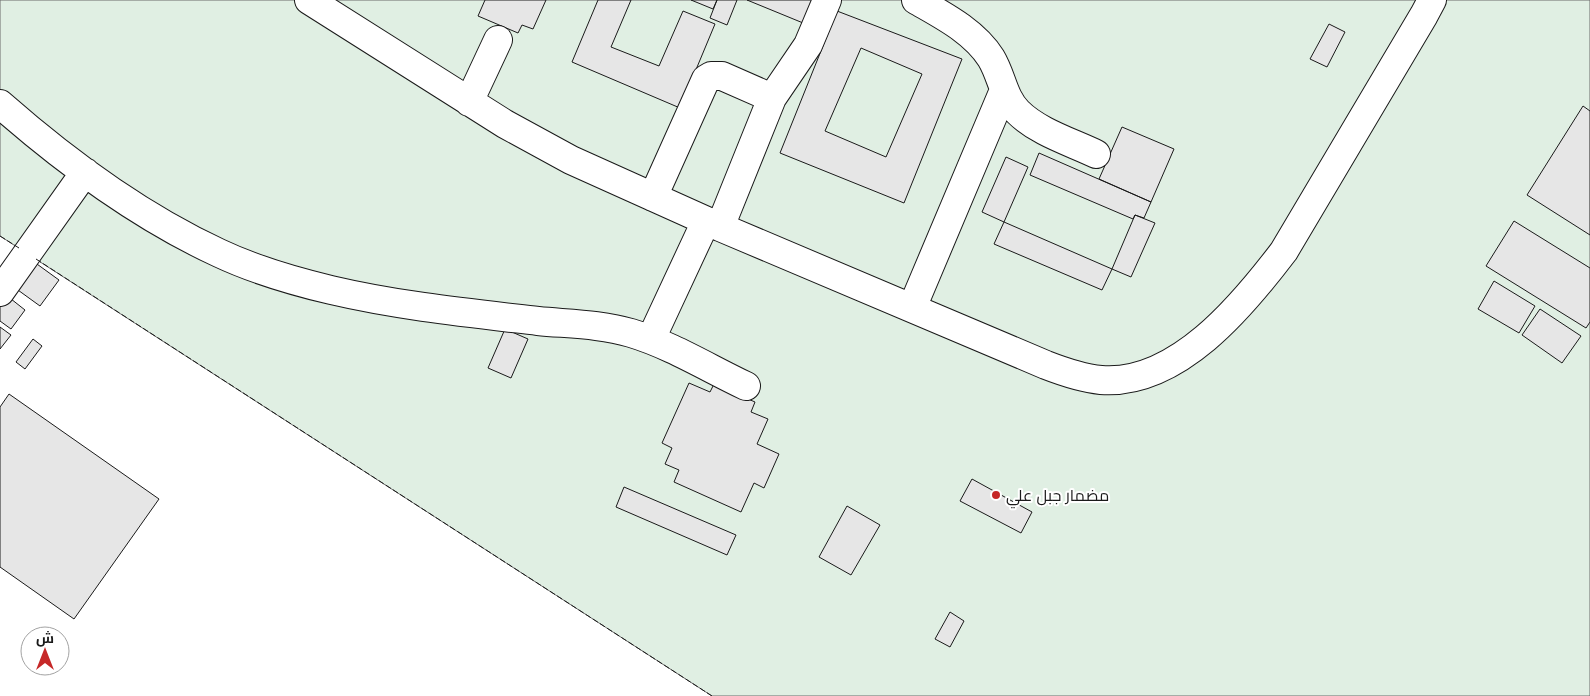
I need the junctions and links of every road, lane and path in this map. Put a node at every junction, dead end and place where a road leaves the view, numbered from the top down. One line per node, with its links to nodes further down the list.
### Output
1 (309, 0): 8 (lane)
2 (827, 0): 7 (lane)
3 (916, 0): 6 (lane)
4 (1432, 0): 15 (lane)
5 (498, 40): 8 (lane)
6 (1004, 90): 10 (lane); 15 (lane)
7 (772, 98): 12 (lane); 13 (lane)
8 (469, 102): 12 (lane)
9 (0, 104): 11 (lane)
10 (1096, 154)
11 (85, 172): 14 (lane); 16 (lane)
12 (653, 197): 13 (lane)
13 (713, 224): 15 (lane); 16 (lane)
14 (0, 292)
15 (912, 308)
16 (651, 339): 17 (lane)
17 (746, 386)

